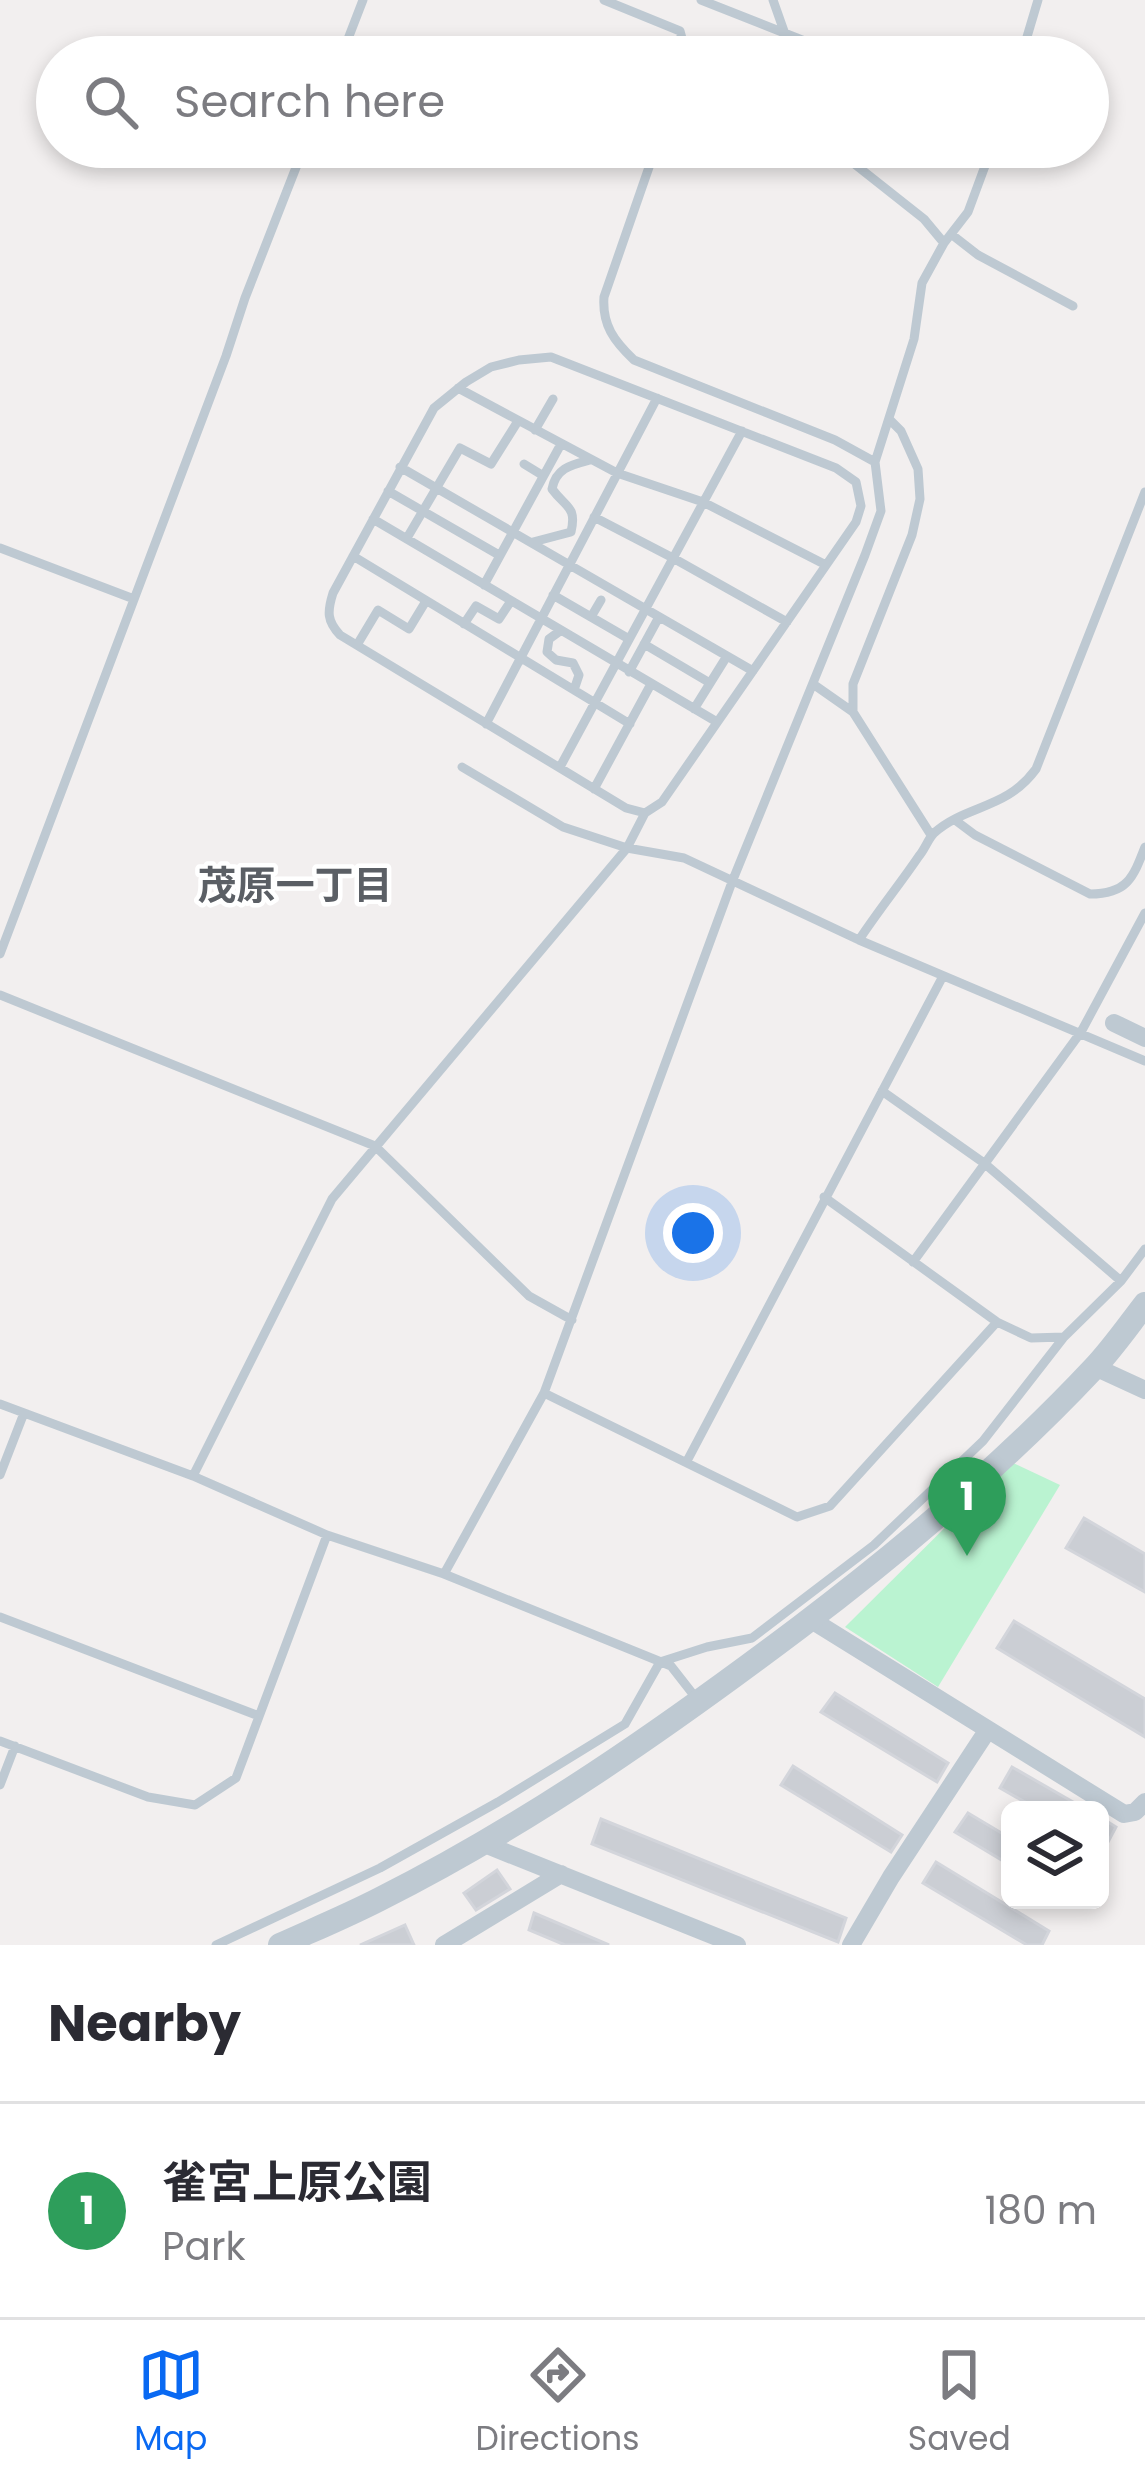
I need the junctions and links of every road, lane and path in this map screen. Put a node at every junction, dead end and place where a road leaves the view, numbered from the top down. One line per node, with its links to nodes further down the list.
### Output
1 (363, 0): 7 (lane)
2 (604, 0): 8 (lane)
3 (701, 0): 6 (lane)
4 (773, 0): 6 (lane)
5 (1038, 0): 10 (lane)
6 (785, 34): 9 (lane)
7 (349, 36)
8 (681, 36)
9 (790, 36)
10 (1027, 36)
11 (296, 168): 49 (lane)
12 (649, 168): 26 (lane)
13 (860, 168): 15 (lane)
14 (984, 168): 15 (lane)
15 (947, 239): 16 (lane); 20 (lane)
16 (1073, 306)
17 (458, 388): 18 (lane); 21 (lane); 28 (lane)
18 (657, 398): 23 (lane); 29 (lane)
19 (553, 399): 22 (lane)
20 (889, 419): 26 (lane); 76 (lane)
21 (518, 421): 22 (lane); 31 (lane)
22 (535, 430): 24 (lane)
23 (742, 430): 34 (lane); 46 (lane)
24 (561, 444): 25 (lane); 30 (lane)
25 (590, 460): 29 (lane); 40 (lane)
26 (875, 462): 72 (lane)
27 (524, 464): 30 (lane)
28 (400, 467): 31 (lane); 32 (lane)
29 (617, 473): 34 (lane); 36 (lane)
30 (542, 475): 38 (lane)
31 (437, 488): 35 (lane); 38 (lane)
32 (388, 491): 35 (lane); 37 (lane)
33 (1145, 491): 84 (lane)
34 (703, 502): 44 (lane); 46 (lane)
35 (422, 511): 39 (lane); 42 (lane)
36 (594, 517): 44 (lane); 45 (lane)
37 (373, 519): 39 (lane); 43 (lane)
38 (513, 530): 40 (lane); 42 (lane)
39 (407, 538): 47 (lane)
40 (533, 542): 45 (lane)
41 (0, 548): 49 (lane)
42 (499, 555): 47 (lane)
43 (353, 556): 51 (lane); 62 (lane)
44 (673, 558): 53 (lane); 57 (lane)
45 (570, 564): 48 (lane); 53 (lane)
46 (826, 565): 57 (lane)
47 (484, 585): 52 (lane)
48 (553, 595): 54 (lane); 56 (lane)
49 (134, 599): 91 (lane)
50 (601, 600): 54 (lane)
51 (426, 601): 58 (lane); 62 (lane)
52 (511, 601): 56 (lane); 58 (lane)
53 (646, 609): 55 (lane); 60 (lane)
54 (591, 617): 60 (lane)
55 (659, 617): 61 (lane); 64 (lane)
56 (540, 620): 59 (lane); 65 (lane)
57 (787, 622): 69 (lane)
58 (464, 624): 65 (lane)
59 (560, 631): 67 (lane); 73 (lane)
60 (629, 639): 67 (lane)
61 (644, 644): 66 (lane); 68 (lane)
62 (357, 645): 78 (lane)
63 (678, 648): 66 (lane)
64 (727, 656): 69 (lane); 70 (lane)
65 (520, 658): 73 (lane); 78 (lane)
66 (672, 660): 70 (lane)
67 (616, 664): 68 (lane); 74 (lane)
68 (629, 671): 71 (lane)
69 (753, 671): 77 (lane)
70 (710, 683): 75 (lane)
71 (651, 684): 75 (lane); 79 (lane)
72 (813, 684): 76 (lane); 88 (lane)
73 (574, 690): 74 (lane)
74 (595, 703): 79 (lane); 81 (lane)
75 (694, 709): 77 (lane)
76 (853, 712): 85 (lane)
77 (718, 722): 83 (lane)
78 (486, 724): 81 (lane)
79 (630, 724): 82 (lane)
80 (462, 767): 87 (lane)
81 (560, 767): 82 (lane)
82 (594, 789): 83 (lane)
83 (645, 813): 87 (lane)
84 (955, 820): 85 (lane); 86 (lane)
85 (932, 835): 90 (lane)
86 (1145, 847)
87 (627, 848): 88 (lane); 99 (lane)
88 (732, 882): 90 (lane); 106 (lane)
89 (1145, 913): 95 (lane)
90 (859, 940): 92 (lane)
91 (0, 954)
92 (943, 976): 95 (lane); 98 (lane)
93 (0, 995): 99 (lane)
94 (1114, 1023): 96 (street)
95 (1081, 1032): 97 (lane); 100 (lane)
96 (1145, 1038)
97 (1145, 1061)
98 (882, 1091): 100 (lane); 101 (lane)
99 (374, 1146): 106 (lane); 116 (lane)
100 (984, 1163): 103 (lane); 104 (lane)
101 (824, 1197): 103 (lane); 114 (lane)
102 (1145, 1249): 104 (lane)
103 (913, 1262): 107 (lane)
104 (1121, 1281): 108 (lane)
105 (1145, 1304): 109 (street)
106 (572, 1320): 111 (lane)
107 (997, 1322): 108 (lane); 114 (lane)
108 (1064, 1337): 121 (lane)
109 (1095, 1367): 110 (street); 120 (street)
110 (1145, 1390)
111 (544, 1393): 114 (lane); 118 (lane)
112 (0, 1404): 113 (lane)
113 (24, 1413): 115 (lane); 116 (lane)
114 (686, 1462)
115 (0, 1475)
116 (193, 1476): 117 (lane)
117 (327, 1535): 118 (lane); 123 (lane)
118 (444, 1574): 121 (lane)
119 (0, 1617): 123 (lane)
120 (810, 1619): 122 (street); 124 (street)
121 (660, 1662): 122 (lane); 132 (lane)
122 (700, 1702): 129 (street)
123 (259, 1715): 126 (lane)
124 (987, 1731): 128 (street); 131 (street)
125 (0, 1741): 126 (lane)
126 (15, 1747): 127 (lane)
127 (0, 1785)
128 (1145, 1802)
129 (482, 1843): 130 (street); 133 (street)
130 (561, 1874): 134 (street); 135 (street)
131 (853, 1944)
132 (216, 1945)
133 (280, 1945)
134 (444, 1945)
135 (737, 1945)

